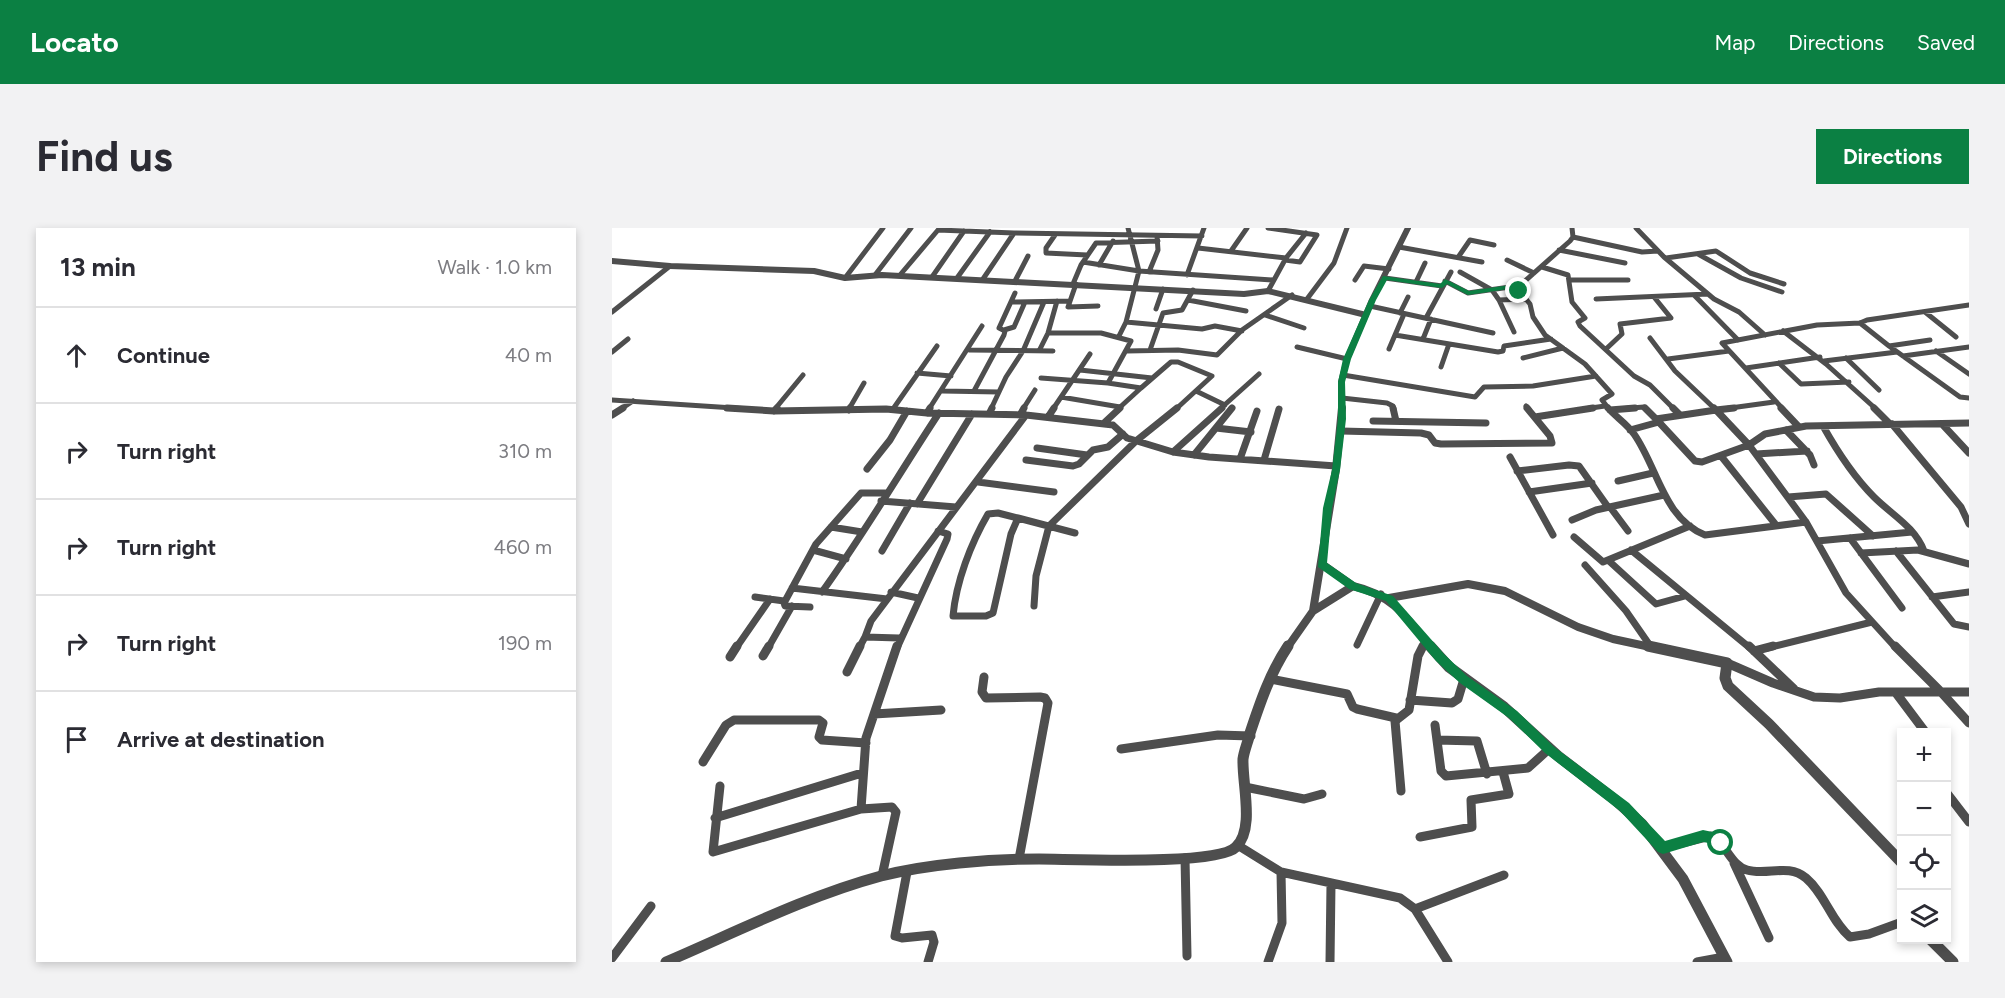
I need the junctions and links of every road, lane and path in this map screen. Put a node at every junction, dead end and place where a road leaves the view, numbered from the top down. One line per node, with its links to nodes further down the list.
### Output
1 (884, 228): 56 (street)
2 (911, 228): 52 (street)
3 (1128, 228): 18 (street)
4 (1204, 228): 20 (street)
5 (1247, 228): 29 (street)
6 (1268, 228): 16 (street)
7 (1317, 228): 19 (street)
8 (1347, 228): 84 (street)
9 (1408, 228): 26 (street)
10 (1572, 228): 21 (street)
11 (1636, 228): 30 (street)
12 (942, 229): 13 (street); 54 (street)
13 (968, 230): 14 (street); 55 (street)
14 (995, 231): 15 (street); 57 (street)
15 (1019, 231): 17 (street); 60 (street)
16 (1306, 233): 19 (street); 36 (street)
17 (1055, 235): 18 (street); 32 (street)
18 (1130, 235): 22 (street); 24 (street)
19 (1316, 235): 36 (street)
20 (1202, 236): 22 (street); 27 (street)
21 (1573, 237): 28 (street); 30 (street)
22 (1157, 238): 24 (street); 48 (street)
23 (1113, 242): 24 (street); 32 (street); 43 (street)
24 (1132, 242): 47 (street)
25 (1494, 245): 34 (street)
26 (1399, 247): 34 (street); 46 (street)
27 (1198, 248): 29 (street); 53 (street)
28 (1559, 250): 42 (street); 45 (street)
29 (1231, 251): 36 (street)
30 (1658, 251): 35 (street)
31 (1698, 254): 35 (street); 69 (street); 77 (street)
32 (1087, 255): 39 (street)
33 (1028, 256): 65 (street)
34 (1459, 256): 40 (street)
35 (1666, 258): 79 (street)
36 (1286, 259): 61 (street)
37 (1506, 260): 51 (street)
38 (612, 261): 44 (street)
39 (1083, 262): 43 (street); 67 (street)
40 (1482, 262)
41 (1425, 263): 66 (street)
42 (1625, 263)
43 (1099, 265): 47 (street)
44 (670, 266): 56 (street); 100 (street)
45 (1542, 267): 51 (street); 63 (street)
46 (1389, 269): 59 (street); 62 (street)
47 (1139, 271): 48 (street); 71 (street)
48 (1149, 272): 53 (street)
49 (1451, 272): 68 (street)
50 (1460, 272): 74 (street)
51 (1534, 273): 70 (street)
52 (875, 275): 54 (street); 56 (street)
53 (1187, 275): 58 (street)
54 (900, 276): 55 (street)
55 (932, 277): 57 (street)
56 (845, 278)
57 (957, 278): 60 (street)
58 (1251, 278): 61 (street); 78 (street)
59 (1385, 278): 66 (street); 96 (street)
60 (983, 279): 65 (street)
61 (1273, 280): 75 (street)
62 (1355, 280)
63 (1569, 280): 64 (street); 134 (street)
64 (1628, 280)
65 (1015, 281): 67 (street)
66 (1416, 282): 68 (street)
67 (1074, 284): 71 (street); 90 (street)
68 (1444, 284): 74 (street); 105 (street)
69 (1784, 284)
70 (1517, 286): 74 (street); 85 (street)
71 (1136, 287): 72 (street); 106 (street)
72 (1163, 289): 73 (street); 97 (street)
73 (1193, 290): 78 (street); 87 (street)
74 (1492, 290): 88 (street)
75 (1268, 291): 78 (street); 80 (street)
76 (1015, 292): 91 (street)
77 (1782, 292)
78 (1243, 294): 98 (street)
79 (1708, 294): 81 (street); 118 (street)
80 (1292, 295): 84 (street); 103 (street)
81 (1694, 295): 83 (street); 125 (street)
82 (1408, 297): 102 (street)
83 (1654, 297): 86 (street); 134 (street)
84 (1307, 299): 104 (street)
85 (1526, 299): 88 (street); 124 (street)
86 (1596, 299)
87 (1188, 300): 98 (street); 108 (street)
88 (1499, 300): 114 (street)
89 (1057, 301): 90 (street); 93 (street); 115 (street)
90 (1069, 301): 95 (street)
91 (1011, 302): 92 (street); 111 (street)
92 (1025, 302): 93 (street); 111 (street)
93 (1044, 302): 138 (street)
94 (1969, 305): 101 (street)
95 (1098, 306)
96 (1370, 306): 102 (street); 104 (street)
97 (1156, 309)
98 (1233, 309): 99 (street)
99 (1246, 311)
100 (612, 312)
101 (1925, 312): 107 (street); 120 (street)
102 (1402, 313): 105 (street); 117 (street)
103 (1265, 315): 110 (street); 112 (street)
104 (1366, 315): 149 (street)
105 (1429, 319): 116 (street); 123 (street)
106 (1126, 322): 108 (street); 119 (street)
107 (1860, 323): 113 (street); 129 (street)
108 (1159, 325): 112 (street); 136 (street)
109 (982, 326): 135 (street)
110 (1304, 328)
111 (1004, 330): 137 (street)
112 (1242, 331): 136 (street)
113 (1783, 331): 118 (street); 151 (street)
114 (1514, 332)
115 (1048, 333): 119 (street); 139 (street)
116 (1493, 333)
117 (1395, 335): 123 (street); 133 (street)
118 (1765, 335): 125 (street)
119 (1119, 336): 141 (street)
120 (1956, 337)
121 (1650, 338): 150 (street)
122 (628, 339): 144 (street)
123 (1423, 339): 127 (street)
124 (1551, 339): 127 (street); 132 (street)
125 (1738, 340): 142 (street)
126 (1930, 340): 129 (street)
127 (1449, 344): 153 (street)
128 (937, 346): 156 (street)
129 (1889, 346): 146 (street)
130 (1969, 346): 143 (street)
131 (1298, 347): 149 (street)
132 (1563, 348): 147 (street); 163 (street)
133 (1389, 349)
134 (1606, 349): 200 (street)
135 (969, 350): 137 (street); 162 (street)
136 (1150, 350): 141 (street)
137 (998, 351): 138 (street); 174 (street)
138 (1023, 351): 139 (street); 175 (street)
139 (1039, 351): 140 (street)
140 (1053, 351)
141 (1128, 351): 157 (street)
142 (1729, 351): 150 (street); 154 (street)
143 (1936, 351): 146 (street); 159 (street)
144 (612, 352)
145 (1090, 354): 155 (street)
146 (1900, 355): 148 (street); 179 (street)
147 (1523, 358)
148 (1846, 358): 151 (street); 172 (street)
149 (1347, 359): 161 (street)
150 (1668, 359): 190 (street)
151 (1822, 359): 152 (street); 167 (street)
152 (1779, 363): 154 (street); 167 (street)
153 (1441, 366)
154 (1746, 368): 182 (street)
155 (1080, 370): 157 (street); 166 (street)
156 (917, 373): 162 (street); 187 (street)
157 (1113, 374): 165 (street); 169 (street)
158 (1259, 374): 185 (street)
159 (1969, 374)
160 (803, 375): 191 (street)
161 (1343, 375): 163 (street); 178 (street)
162 (951, 376): 173 (street)
163 (1596, 376): 186 (street)
164 (1041, 378): 166 (street)
165 (1152, 378): 170 (street); 176 (street)
166 (1073, 380): 169 (street); 177 (street)
167 (1849, 382): 209 (street)
168 (864, 383): 188 (street)
169 (1108, 383): 170 (street)
170 (1142, 388): 184 (street)
171 (1035, 390): 199 (street)
172 (1880, 390)
173 (942, 391): 174 (street); 194 (street)
174 (974, 391): 175 (street)
175 (999, 392): 198 (street)
176 (1196, 392): 185 (street); 219 (street)
177 (1061, 398): 184 (street); 201 (street)
178 (1342, 398): 205 (street); 217 (street)
179 (1969, 398)
180 (612, 399): 181 (street)
181 (633, 401): 191 (street); 196 (street)
182 (1774, 402): 190 (street); 212 (street)
183 (1526, 406): 202 (street)
184 (1120, 407): 206 (street)
185 (1228, 407): 213 (street); 223 (street)
186 (1608, 408): 202 (street); 203 (street); 214 (street)
187 (893, 409): 188 (street); 192 (street)
188 (849, 410): 191 (street)
189 (1279, 410): 232 (street)
190 (1716, 410): 200 (street); 220 (street)
191 (774, 411)
192 (907, 411): 194 (street); 235 (street)
193 (1257, 411): 216 (street)
194 (927, 413): 195 (street)
195 (939, 413): 197 (street); 243 (street)
196 (612, 414)
197 (972, 414): 198 (street); 247 (street)
198 (989, 414): 199 (street)
199 (1023, 415): 201 (street); 239 (street)
200 (1680, 415): 203 (street)
201 (1048, 417): 206 (street)
202 (1535, 417): 217 (street)
203 (1658, 420): 214 (street); 228 (street)
204 (1373, 421): 205 (street)
205 (1396, 421): 207 (street)
206 (1104, 423): 218 (street)
207 (1486, 423)
208 (1969, 423): 210 (street)
209 (1891, 424): 210 (street); 211 (street); 253 (street)
210 (1942, 424): 224 (street)
211 (1822, 426): 212 (street); 261 (street)
212 (1799, 427): 215 (street)
213 (1216, 428): 216 (street); 225 (street)
214 (1630, 430): 237 (street)
215 (1786, 430): 220 (street); 222 (street)
216 (1251, 432): 230 (street)
217 (1341, 432): 234 (street)
218 (1123, 434): 219 (street); 227 (street)
219 (1136, 441): 223 (street); 255 (street)
220 (1749, 445): 226 (street); 228 (street)
221 (1038, 448): 227 (street)
222 (1807, 451): 226 (street); 233 (street)
223 (1173, 452): 225 (street)
224 (1969, 453)
225 (1194, 454): 230 (street)
226 (1756, 454): 245 (street)
227 (1087, 455): 231 (street)
228 (1721, 456): 254 (street)
229 (1510, 457): 236 (street)
230 (1240, 459): 232 (street)
231 (1026, 460)
232 (1264, 460): 234 (street)
233 (1814, 465)
234 (1336, 466): 276 (street)
235 (867, 469)
236 (1517, 471): 240 (street); 242 (street)
237 (1653, 473): 238 (street); 244 (street)
238 (1618, 481)
239 (978, 482): 241 (street); 248 (street)
240 (1592, 483): 242 (street); 249 (street)
241 (1054, 492)
242 (1529, 492): 263 (street)
243 (886, 493): 246 (street); 257 (street)
244 (1664, 495): 249 (street); 256 (street)
245 (1788, 497): 252 (street); 264 (street)
246 (881, 501): 247 (street); 260 (street)
247 (914, 504): 248 (street); 269 (street)
248 (956, 507): 258 (street)
249 (1609, 507): 251 (street); 259 (street)
250 (1018, 518): 250 (street); 255 (street)
251 (1572, 520)
252 (1806, 522): 254 (street); 267 (street)
253 (1969, 524)
254 (1776, 525): 256 (street)
255 (1049, 526): 262 (street); 292 (street)
256 (1690, 526): 270 (street)
257 (831, 527): 260 (street); 268 (street)
258 (938, 531): 283 (street); 288 (street)
259 (1628, 531)
260 (862, 532): 274 (street)
261 (1912, 532): 264 (street); 272 (street)
262 (1075, 533)
263 (1553, 535)
264 (1874, 536): 266 (street)
265 (1574, 537): 275 (street)
266 (1850, 538): 267 (street); 273 (street)
267 (1817, 541): 296 (street)
268 (813, 550): 274 (street); 280 (street)
269 (882, 550)
270 (1631, 550): 275 (street); 285 (street)
271 (1896, 551): 272 (street); 273 (street); 287 (street)
272 (1924, 551): 277 (street)
273 (1861, 554): 294 (street)
274 (846, 559): 281 (street)
275 (1609, 561): 285 (street)
276 (1322, 564): 279 (street); 295 (street)
277 (1969, 564)
278 (1585, 565): 302 (street)
279 (1353, 586): 284 (street); 295 (street)
280 (792, 588): 281 (street); 290 (street)
281 (822, 592): 283 (street)
282 (1969, 592): 287 (street)
283 (889, 596): 288 (street); 298 (street)
284 (1385, 596): 300 (street); 301 (street); 302 (street)
285 (1686, 596): 303 (street)
286 (755, 597): 289 (street)
287 (1932, 597): 297 (street)
288 (918, 598): 299 (street)
289 (770, 599): 290 (street); 305 (street)
290 (784, 601): 291 (street)
291 (792, 606): 293 (street); 304 (street)
292 (1034, 606)
293 (810, 607)
294 (1902, 608)
295 (1313, 611): 309 (street)
296 (1872, 622): 303 (street); 312 (street)
297 (1969, 627)
298 (865, 637): 299 (street); 307 (street)
299 (899, 638): 317 (street)
300 (1425, 641): 310 (street); 315 (street)
301 (1356, 645)
302 (1651, 647): 306 (street)
303 (1754, 651): 311 (street)
304 (763, 656)
305 (730, 657)
306 (1727, 663): 311 (street); 343 (street)
307 (847, 672)
308 (984, 677): 344 (street)
309 (1270, 679): 318 (street); 322 (street)
310 (1464, 679): 315 (street); 326 (street)
311 (1795, 690): 314 (street)
312 (1941, 692): 313 (street); 314 (street); 319 (street)
313 (1969, 692)
314 (1896, 693): 321 (street)
315 (1410, 700): 318 (street)
316 (941, 710): 317 (street)
317 (874, 714): 324 (street)
318 (1396, 718): 333 (street)
319 (1969, 723)
320 (1435, 725): 323 (street)
321 (1923, 728)
322 (1251, 736): 325 (street); 332 (street)
323 (1437, 740): 330 (street); 330 (street)
324 (866, 743): 327 (street); 329 (street)
325 (1121, 749)
326 (1549, 749): 328 (street); 341 (street)
327 (704, 762)
328 (1503, 772): 330 (street); 339 (street)
329 (862, 773): 336 (street); 338 (street)
330 (1487, 774)
331 (720, 786): 338 (street)
332 (1245, 787): 334 (street); 340 (street)
333 (1401, 791)
334 (1322, 794)
335 (1951, 797): 337 (street)
336 (861, 808): 338 (street); 349 (street)
337 (1967, 817)
338 (715, 818)
339 (1420, 837)
340 (1239, 846): 342 (street); 347 (street)
341 (1663, 848): 345 (street); 359 (street)
342 (1185, 858): 344 (street); 356 (street)
343 (1897, 858)
344 (1019, 859): 346 (street)
345 (1733, 859): 353 (street); 354 (street)
346 (907, 872): 349 (street); 361 (street)
347 (1281, 872): 350 (street); 362 (street)
348 (1504, 875): 352 (street)
349 (882, 876): 358 (street)
350 (1331, 884): 352 (street); 363 (street)
351 (651, 906): 357 (street)
352 (1415, 909): 364 (street)
353 (1897, 924)
354 (1769, 938)
355 (1936, 944): 366 (street)
356 (1187, 956)
357 (612, 958)
358 (680, 958): 360 (street)
359 (1725, 959): 365 (street)
360 (666, 962)
361 (928, 962)
362 (1268, 962)
363 (1330, 962)
364 (1448, 962)
365 (1696, 962)
366 (1953, 962)

